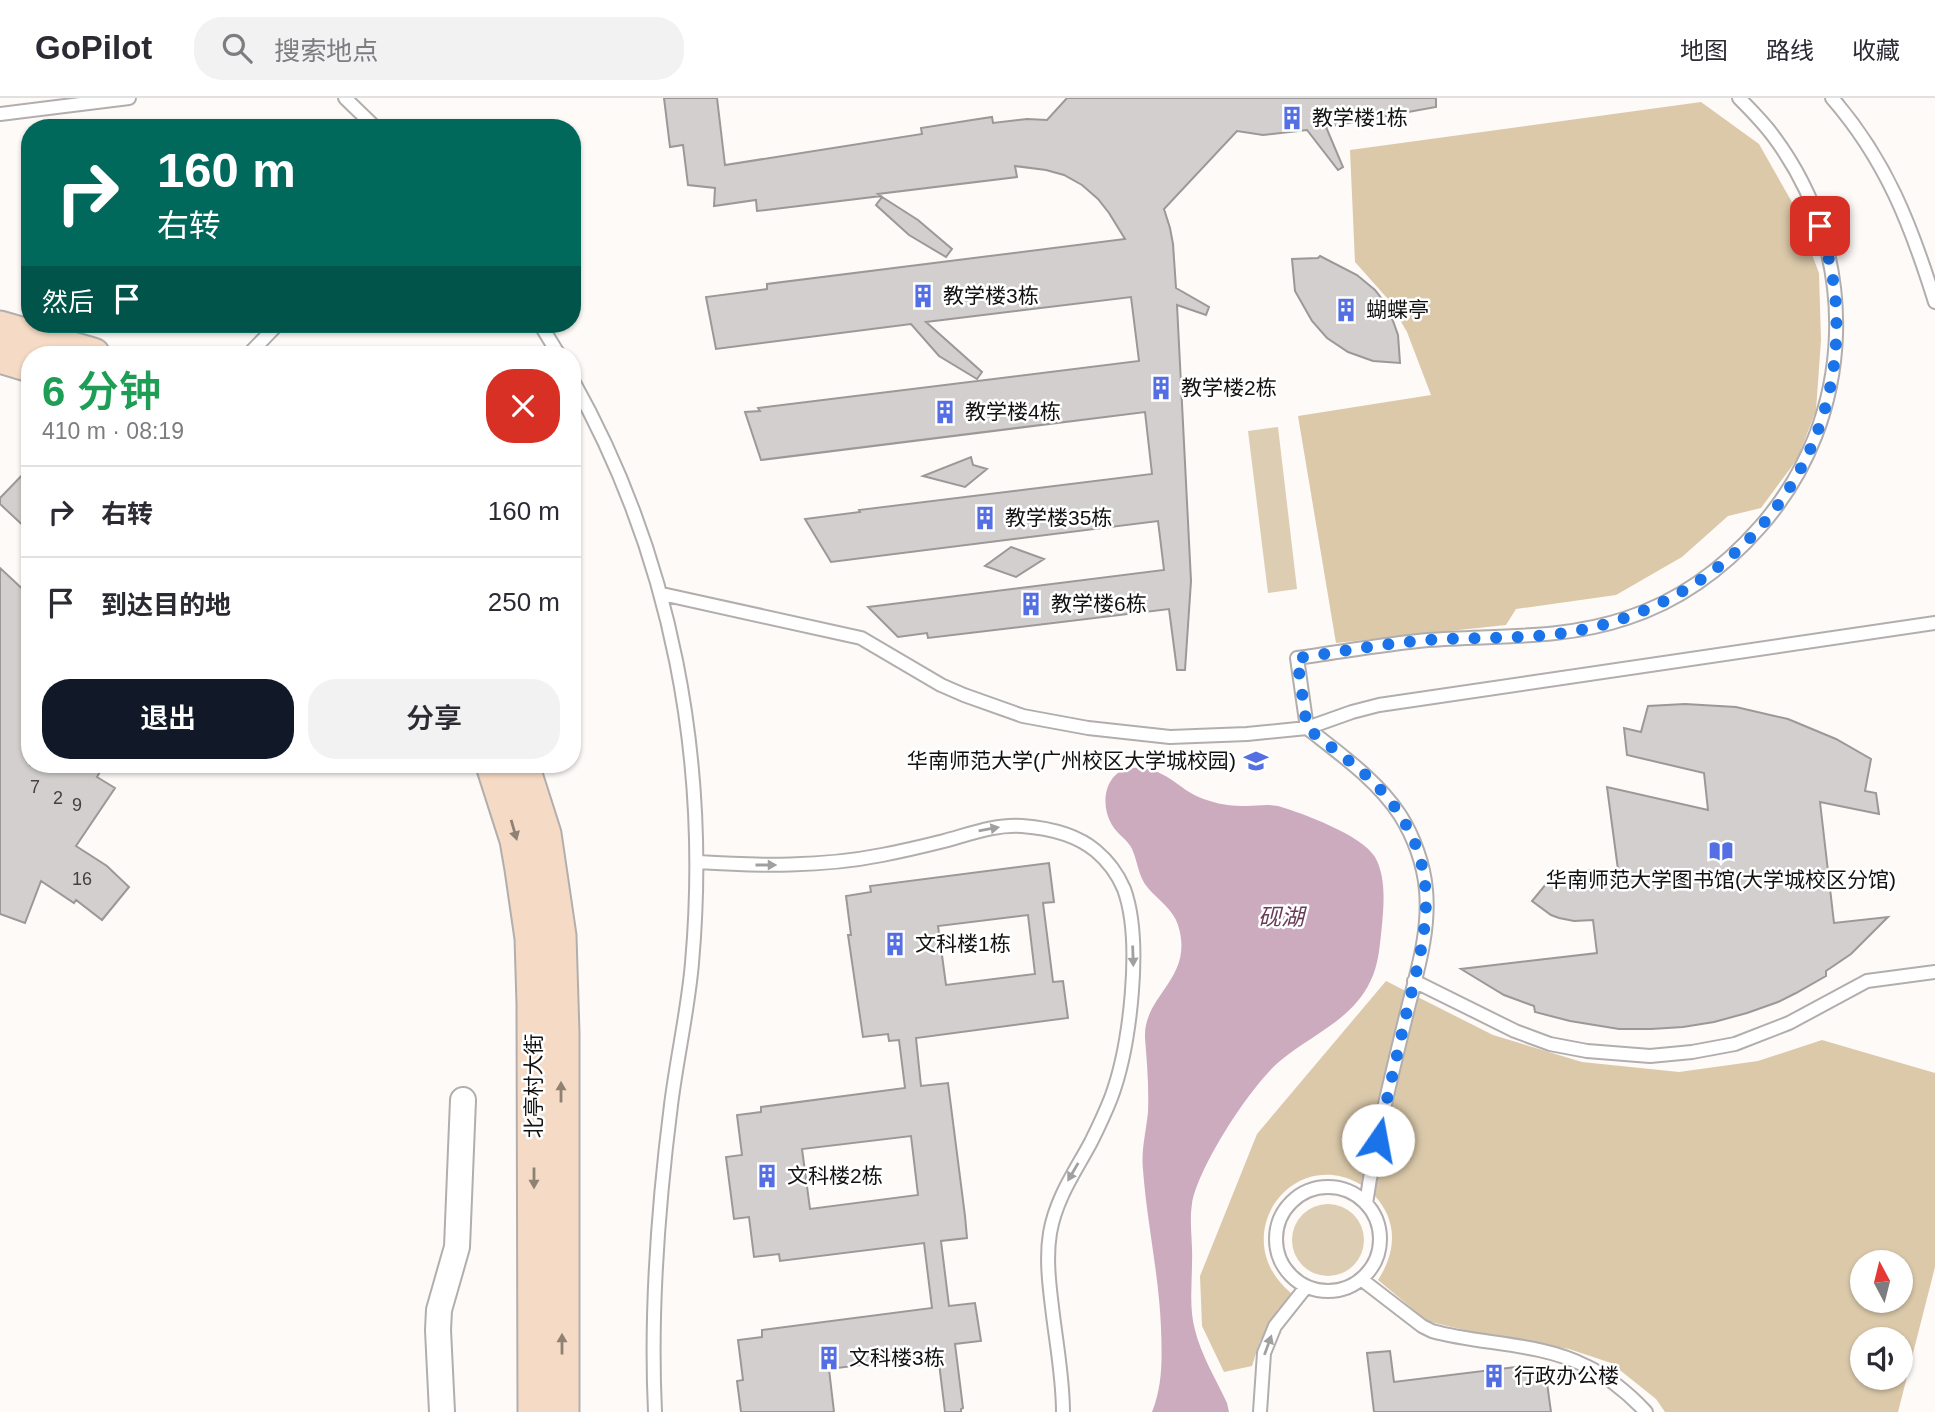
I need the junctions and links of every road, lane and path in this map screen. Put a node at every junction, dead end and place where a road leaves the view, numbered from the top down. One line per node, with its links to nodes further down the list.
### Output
1 (129, 98): 5 (lane)
2 (345, 98): 6 (lane)
3 (1739, 98): 17 (lane)
4 (1832, 98): 7 (lane)
5 (0, 114)
6 (367, 119)
7 (1935, 302)
8 (0, 328): 10 (main road)
9 (269, 333): 11 (lane)
10 (62, 346)
11 (257, 346)
12 (0, 356): 13 (main road)
13 (21, 362)
14 (581, 397): 15 (lane)
15 (662, 594): 17 (lane); 20 (lane)
16 (1935, 623): 17 (lane)
17 (1307, 728): 22 (lane)
18 (496, 773): 28 (main road, 北亭村大街, one-way to 28)
19 (525, 773): 29 (main road, 北亭村大街, one-way to 19)
20 (698, 862): 30 (lane); 31 (lane, one-way to 31)
21 (1935, 972): 22 (lane)
22 (1414, 981): 24 (lane)
23 (463, 1100): 27 (street)
24 (1366, 1204): 25 (lane); 26 (lane)
25 (1361, 1279): 26 (lane); 33 (lane)
26 (1307, 1287): 32 (lane, one-way to 26)
27 (442, 1412)
28 (535, 1412)
29 (562, 1412)
30 (656, 1412)
31 (1063, 1412)
32 (1260, 1412)
33 (1646, 1412)

